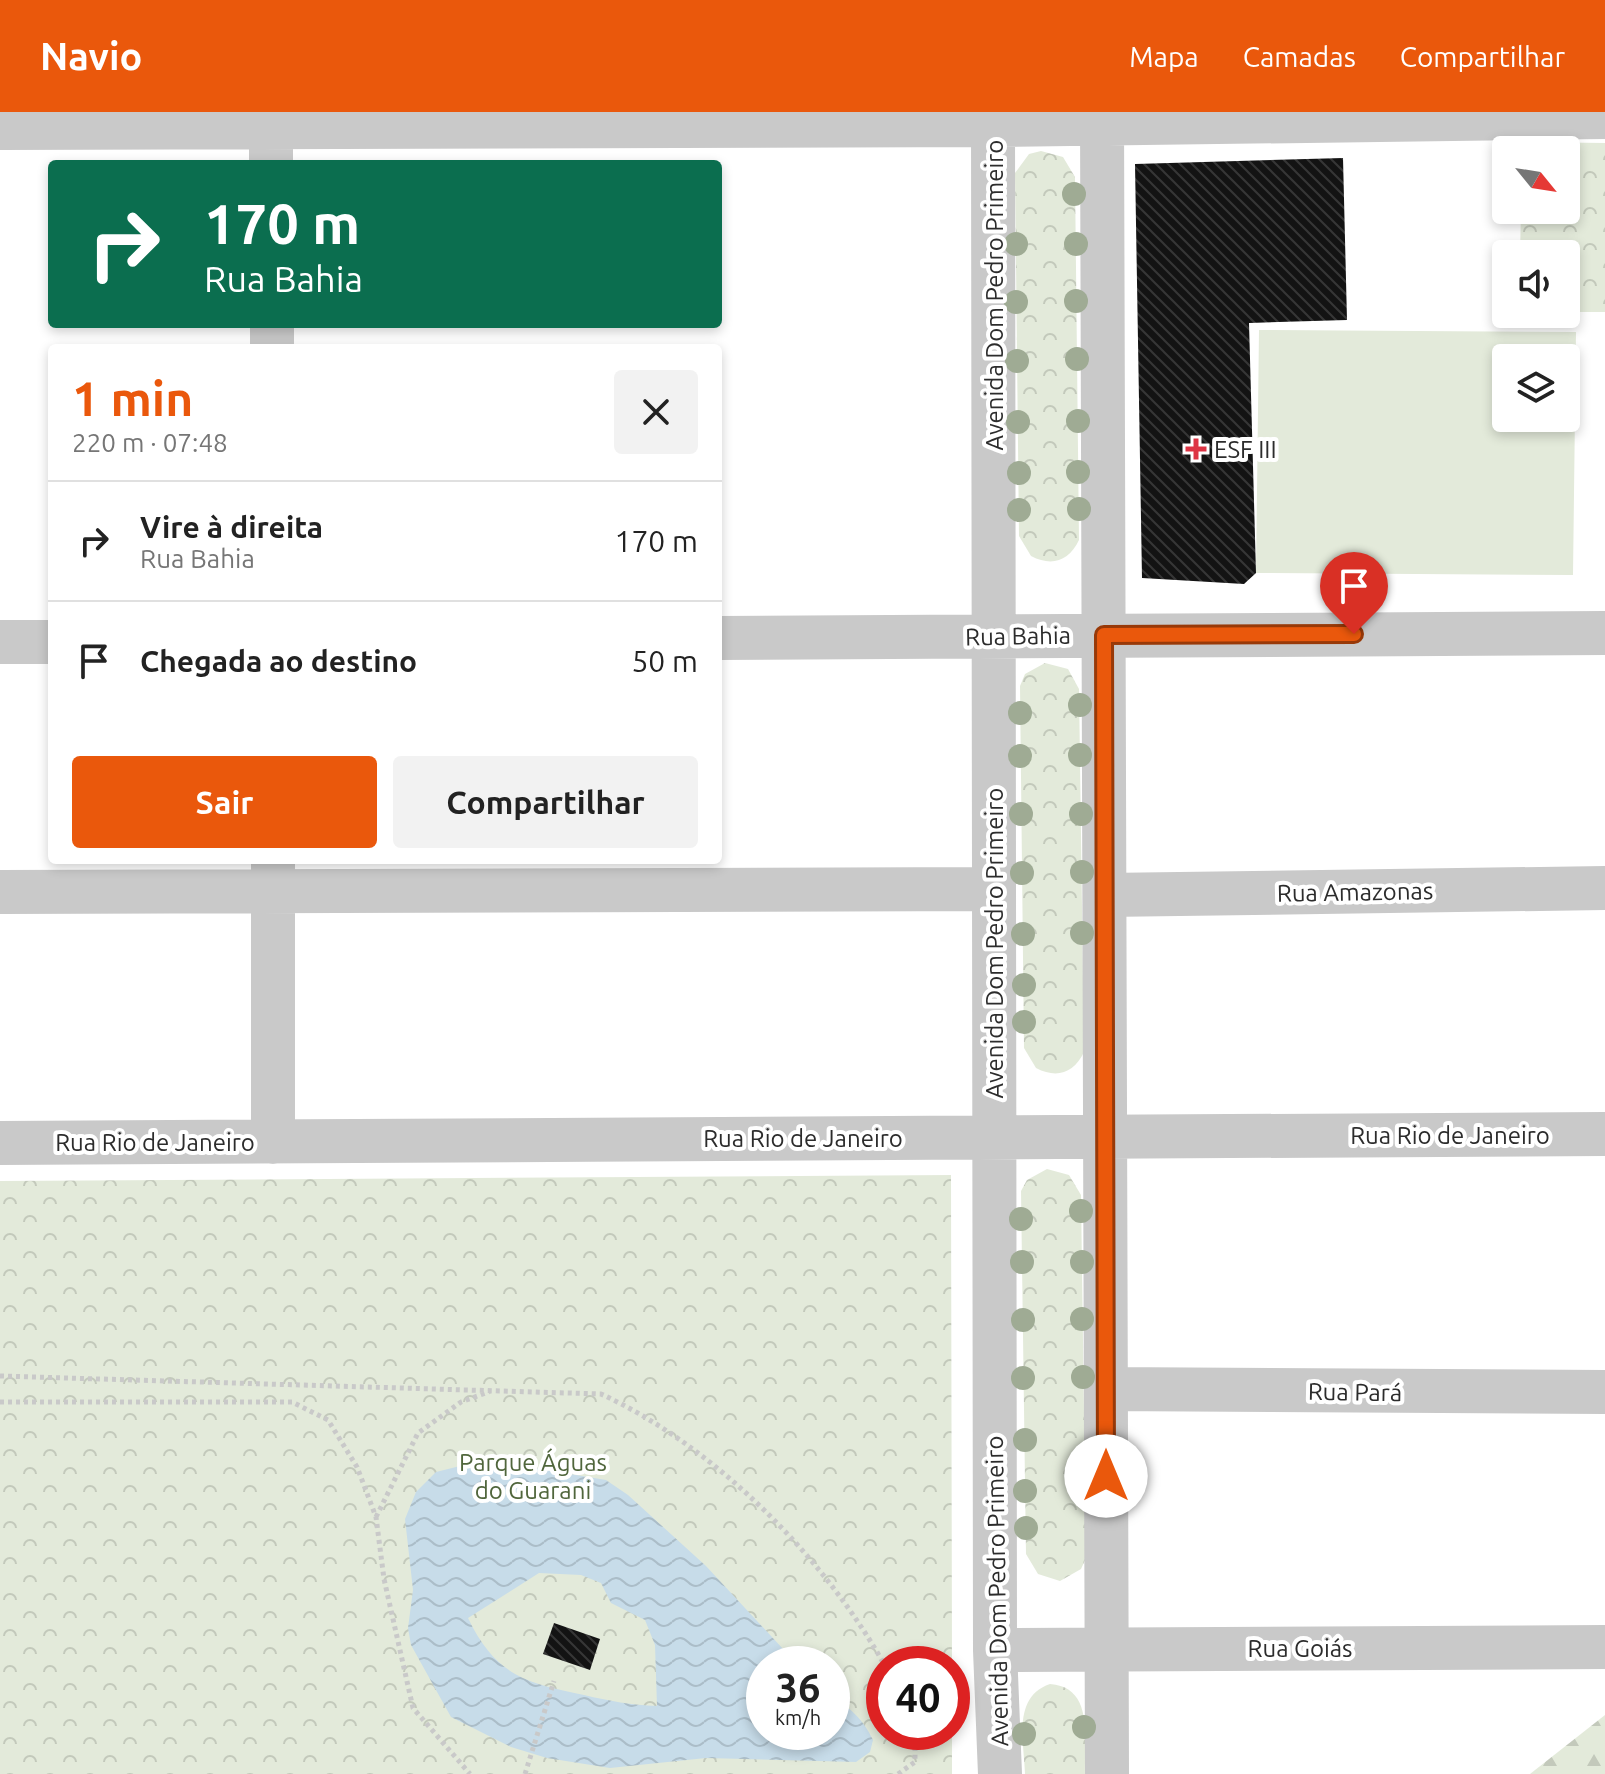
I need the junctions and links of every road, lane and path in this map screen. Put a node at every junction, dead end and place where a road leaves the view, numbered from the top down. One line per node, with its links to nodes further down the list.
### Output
1 (1605, 117): 2 (street)
2 (1102, 118): 3 (street); 7 (street)
3 (993, 119): 5 (street); 8 (street, Avenida Dom Pedro Primeiro)
4 (0, 128): 5 (street)
5 (271, 135)
6 (1605, 633): 7 (street, Rua Bahia)
7 (1104, 635): 8 (street, Rua Bahia); 16 (street)
8 (994, 637): 9 (street, Rua Bahia); 14 (street, Avenida Dom Pedro Primeiro)
9 (722, 638)
10 (0, 642): 11 (street)
11 (48, 642)
12 (273, 875): 14 (street); 15 (street); 20 (street)
13 (1605, 888): 16 (street, Rua Amazonas)
14 (994, 889): 18 (street, Avenida Dom Pedro Primeiro)
15 (0, 892)
16 (1105, 895): 19 (street)
17 (1605, 1134): 19 (street, Rua Rio de Janeiro)
18 (995, 1137): 19 (street, Rua Rio de Janeiro); 20 (street, Rua Rio de Janeiro); 31 (street, Avenida Dom Pedro Primeiro)
19 (1105, 1137): 23 (street)
20 (273, 1142): 21 (street, Rua Rio de Janeiro)
21 (0, 1143)
22 (0, 1376): 24 (path)
23 (1106, 1389): 25 (street, Rua Pará); 30 (street)
24 (495, 1390): 27 (path); 28 (path)
25 (1605, 1392)
26 (0, 1402): 27 (path)
27 (376, 1517): 34 (path)
28 (872, 1646)
29 (1605, 1647): 30 (street, Rua Goiás)
30 (1106, 1649): 31 (street, Rua Goiás); 38 (street)
31 (995, 1650): 37 (street, Avenida Dom Pedro Primeiro)
32 (554, 1681): 35 (path)
33 (915, 1750): 36 (path)
34 (470, 1774)
35 (525, 1774)
36 (898, 1774)
37 (1000, 1774)
38 (1107, 1774)

